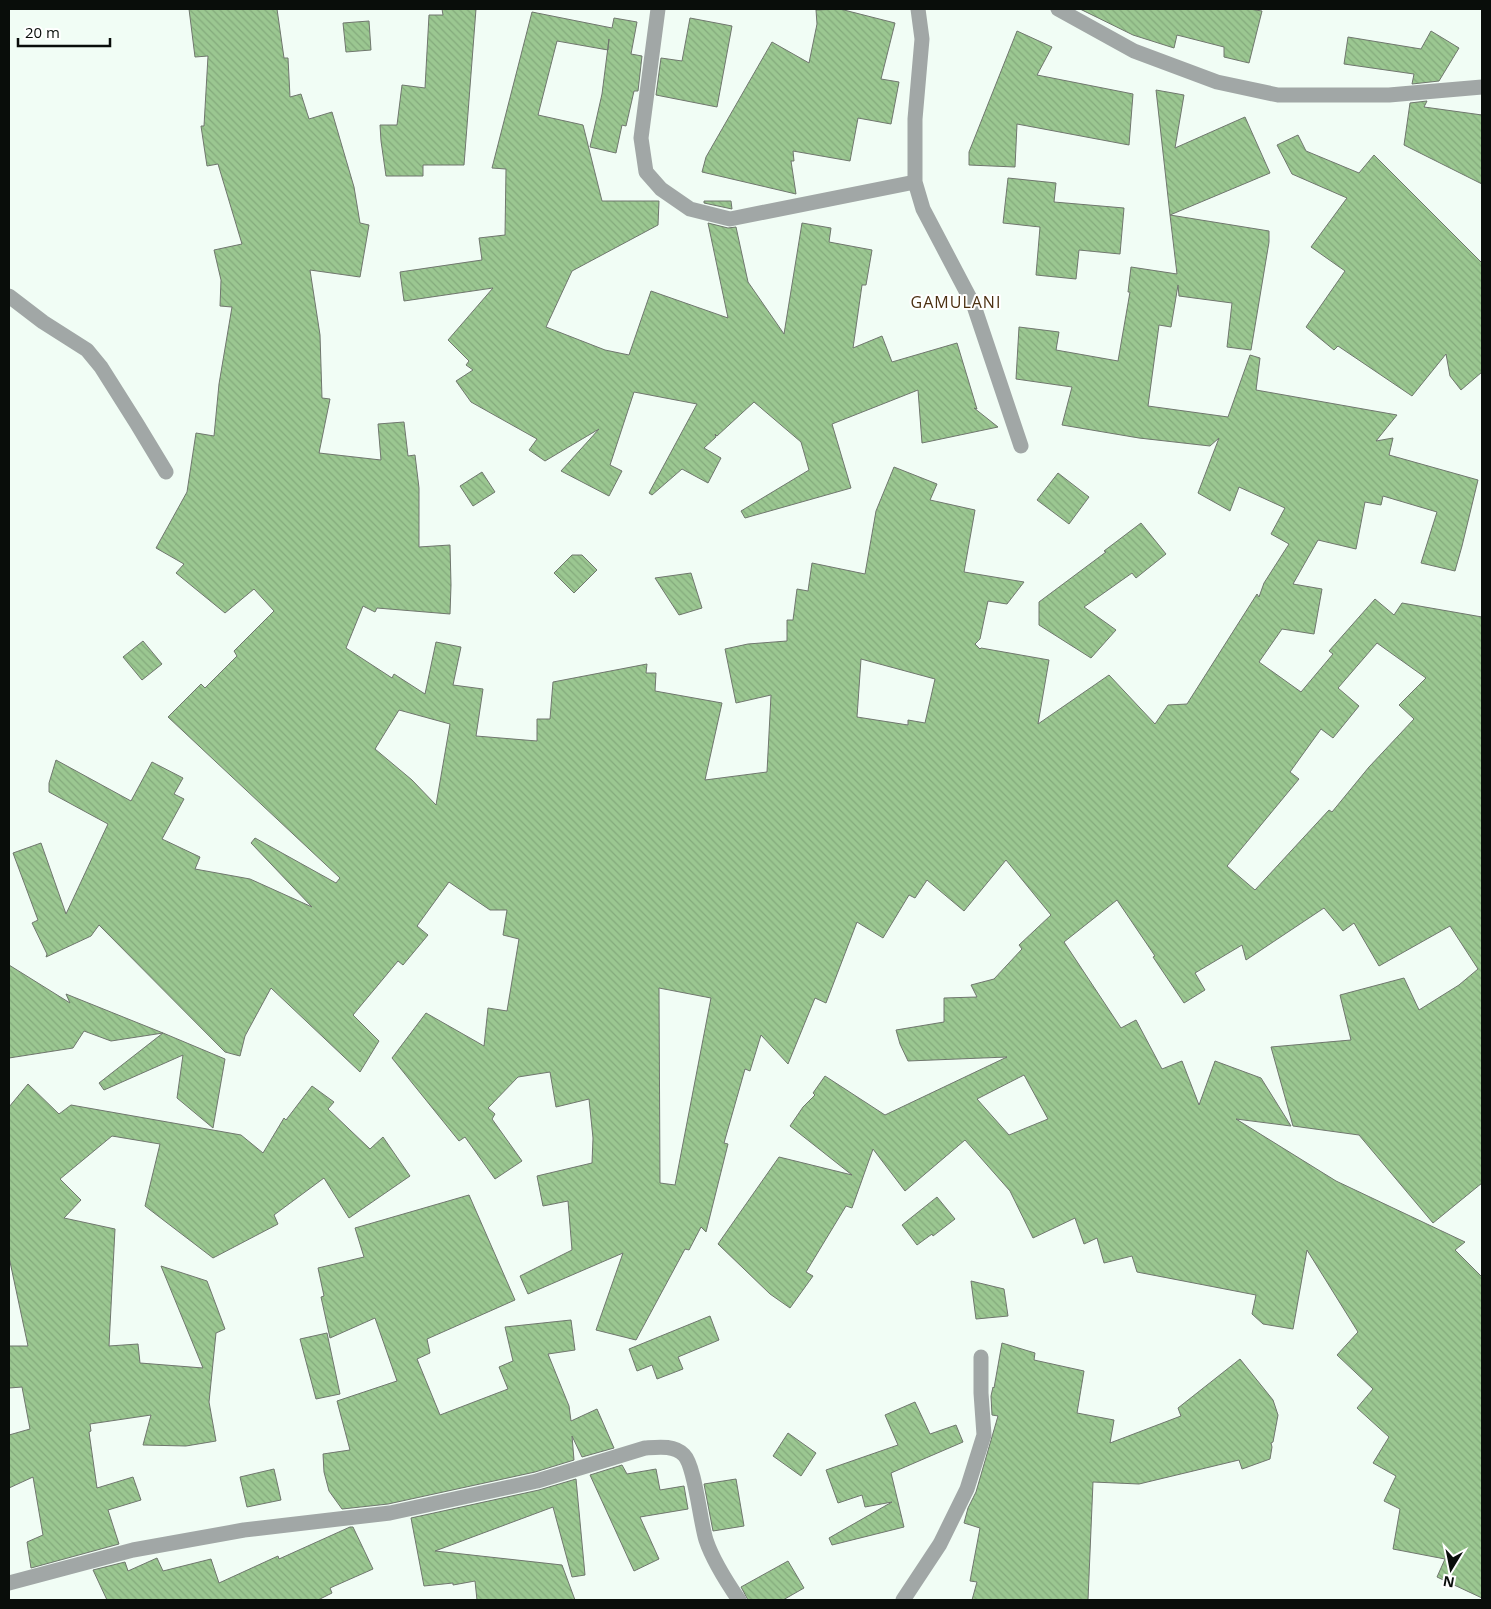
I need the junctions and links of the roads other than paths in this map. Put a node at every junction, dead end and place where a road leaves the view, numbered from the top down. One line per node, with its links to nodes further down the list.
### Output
1 (658, 9): 5 (street)
2 (918, 9): 5 (street)
3 (1058, 9): 4 (street)
4 (1482, 87)
5 (915, 182): 7 (street)
6 (9, 296): 8 (street)
7 (1021, 446)
8 (166, 472)
9 (981, 1357): 12 (street)
10 (9, 1583): 11 (street)
11 (739, 1600)
12 (903, 1600)

